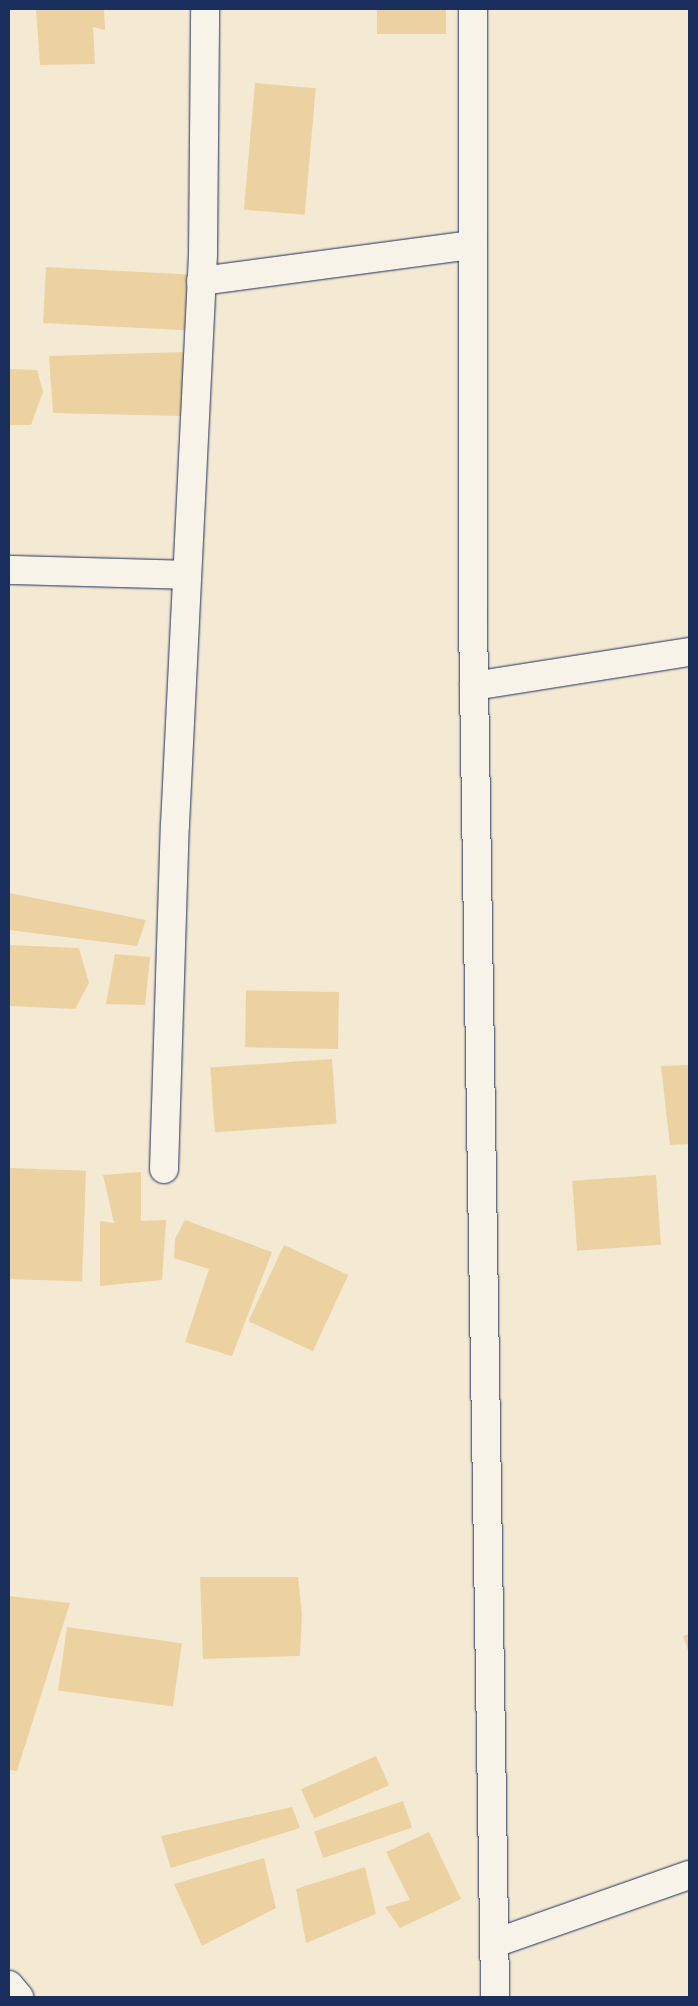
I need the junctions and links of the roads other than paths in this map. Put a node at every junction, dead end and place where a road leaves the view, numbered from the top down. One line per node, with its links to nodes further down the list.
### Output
1 (205, 9): 4 (street)
2 (473, 9): 3 (street)
3 (472, 245): 4 (street); 8 (street)
4 (201, 282): 6 (street)
5 (9, 570): 6 (street)
6 (187, 575): 9 (street)
7 (689, 652): 8 (street)
8 (474, 686): 11 (street)
9 (164, 1169)
10 (689, 1875): 11 (street)
11 (496, 1943): 14 (street)
12 (9, 1985): 13 (street)
13 (19, 1997)
14 (495, 1997)

